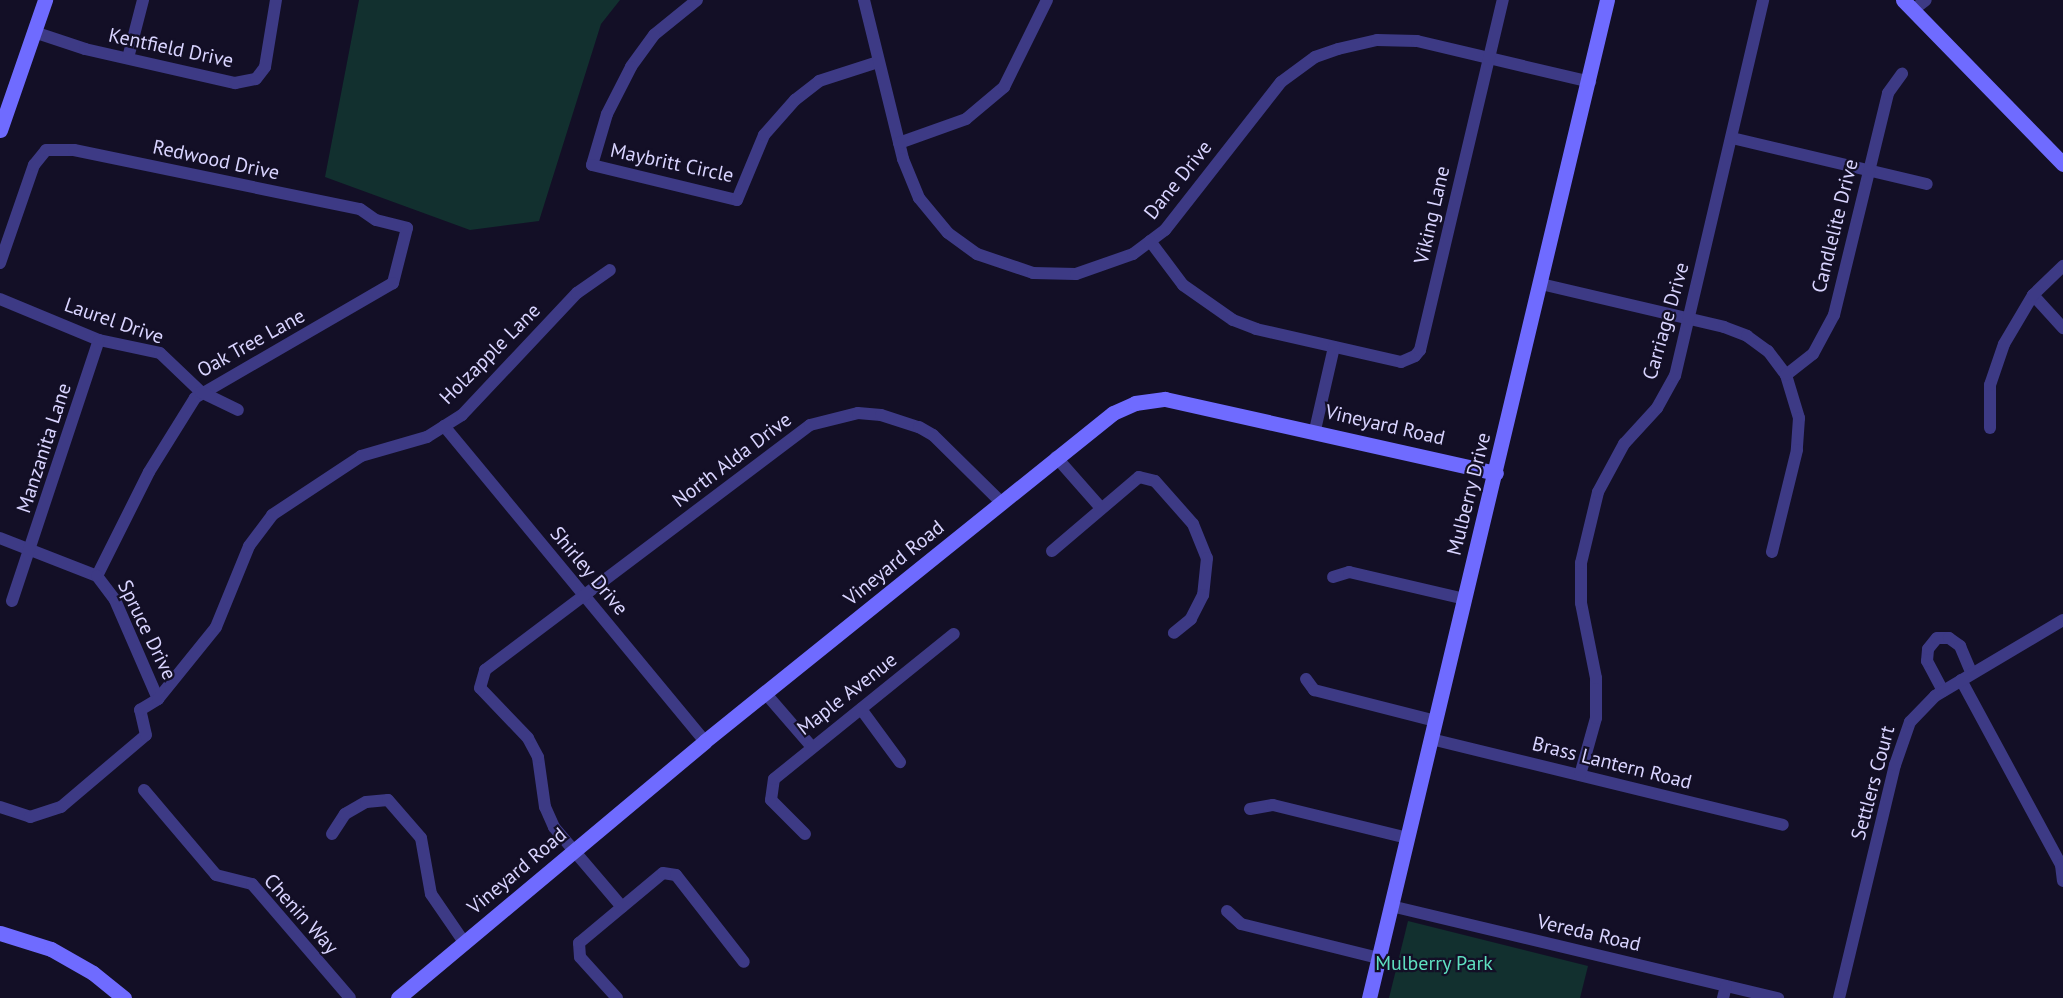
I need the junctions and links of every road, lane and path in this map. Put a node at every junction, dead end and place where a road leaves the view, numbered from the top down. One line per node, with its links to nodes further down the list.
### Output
1 (45, 0): 12 (street)
2 (143, 0): 13 (street)
3 (276, 0): 13 (street, Kentfield Drive)
4 (697, 0): 15 (street, Maybritt Circle)
5 (864, 0): 15 (street, Dane Drive)
6 (1047, 0): 20 (street)
7 (1503, 0): 14 (street, Viking Lane)
8 (1607, 0): 17 (street, Mulberry Drive)
9 (1763, 0): 19 (street, Carriage Drive)
10 (1926, 0): 11 (street)
11 (1908, 5): 21 (street)
12 (34, 32): 13 (street, Kentfield Drive); 18 (street)
13 (129, 58)
14 (1489, 59): 17 (street, Dane Drive); 25 (street, Dane Drive); 35 (street, Viking Lane)
15 (878, 62): 20 (street, Dane Drive)
16 (1902, 74): 22 (street, Candlelite Drive)
17 (1590, 82): 29 (street, Mulberry Drive)
18 (0, 130)
19 (1732, 138): 22 (street); 32 (street, Carriage Drive)
20 (899, 143): 25 (street, Dane Drive)
21 (2063, 164)
22 (1869, 170): 23 (street); 36 (street, Candlelite Drive)
23 (1927, 184)
24 (376, 220): 26 (street, Redwood Drive); 37 (street, Oak Tree Lane)
25 (1150, 241): 35 (street, Viking Lane)
26 (0, 263)
27 (2063, 266): 30 (street)
28 (610, 270): 39 (street, Holzapple Lane)
29 (1541, 284): 32 (street); 43 (street, Mulberry Drive)
30 (2033, 295): 33 (street); 40 (street)
31 (0, 299): 34 (street, Laurel Drive)
32 (1689, 319): 36 (street); 69 (street, Carriage Drive)
33 (2063, 328)
34 (99, 339): 37 (street, Laurel Drive); 47 (street, Manzanita Lane)
35 (1334, 347): 41 (street)
36 (1786, 375): 49 (street)
37 (201, 392): 38 (street, Laurel Drive); 50 (street, Oak Tree Lane)
38 (238, 410)
39 (444, 426): 52 (street, Shirley Drive); 62 (street, Holzapple Lane)
40 (1990, 428)
41 (1315, 430): 42 (street, Vineyard Road); 43 (street, Vineyard Road)
42 (1056, 457): 44 (street, Vineyard Road); 45 (street)
43 (1496, 473): 53 (street, Mulberry Drive)
44 (1002, 503): 52 (street, North Alda Drive); 61 (street, Vineyard Road)
45 (1101, 508): 48 (street); 56 (street)
46 (0, 538): 47 (street, Spruce Drive)
47 (32, 549): 50 (street, Spruce Drive); 54 (street, Manzanita Lane)
48 (1052, 551)
49 (1772, 552)
50 (97, 576): 62 (street, Spruce Drive)
51 (1333, 577): 53 (street)
52 (585, 597): 66 (street, Shirley Drive); 77 (street, North Alda Drive)
53 (1465, 599): 64 (street, Mulberry Drive)
54 (12, 602)
55 (2063, 620): 58 (street, Settlers Court)
56 (1174, 633)
57 (954, 634): 63 (street, Maple Avenue)
58 (1967, 677): 60 (street, Settlers Court); 60 (street); 78 (street)
59 (1306, 679): 64 (street)
60 (1943, 691): 93 (street, Settlers Court)
61 (766, 694): 66 (street, Vineyard Road); 67 (street)
62 (158, 699): 71 (street, Holzapple Lane)
63 (861, 709): 67 (street, Maple Avenue); 68 (street)
64 (1436, 721): 65 (street, Mulberry Drive)
65 (1431, 739): 69 (street, Brass Lantern Road); 76 (street, Mulberry Drive)
66 (705, 741): 77 (street, Vineyard Road)
67 (811, 746): 75 (street, Maple Avenue)
68 (900, 762)
69 (1580, 775): 73 (street, Brass Lantern Road)
70 (144, 790): 88 (street, Chenin Way)
71 (0, 807)
72 (1250, 809): 76 (street)
73 (1783, 825)
74 (332, 834): 83 (street)
75 (805, 834)
76 (1407, 838): 79 (street, Mulberry Drive)
77 (573, 850): 80 (street); 83 (street, Vineyard Road)
78 (2063, 881)
79 (1391, 906): 84 (street, Mulberry Drive); 86 (street, Vereda Road)
80 (622, 907): 85 (street); 90 (street)
81 (1227, 911): 84 (street)
82 (0, 933): 87 (street)
83 (464, 942): 89 (street, Vineyard Road)
84 (1378, 958): 91 (street, Mulberry Drive)
85 (744, 962)
86 (1725, 992): 92 (street, Vereda Road)
87 (124, 998)
88 (350, 998)
89 (398, 998)
90 (617, 998)
91 (1369, 998)
92 (1778, 998)
93 (1839, 998)

